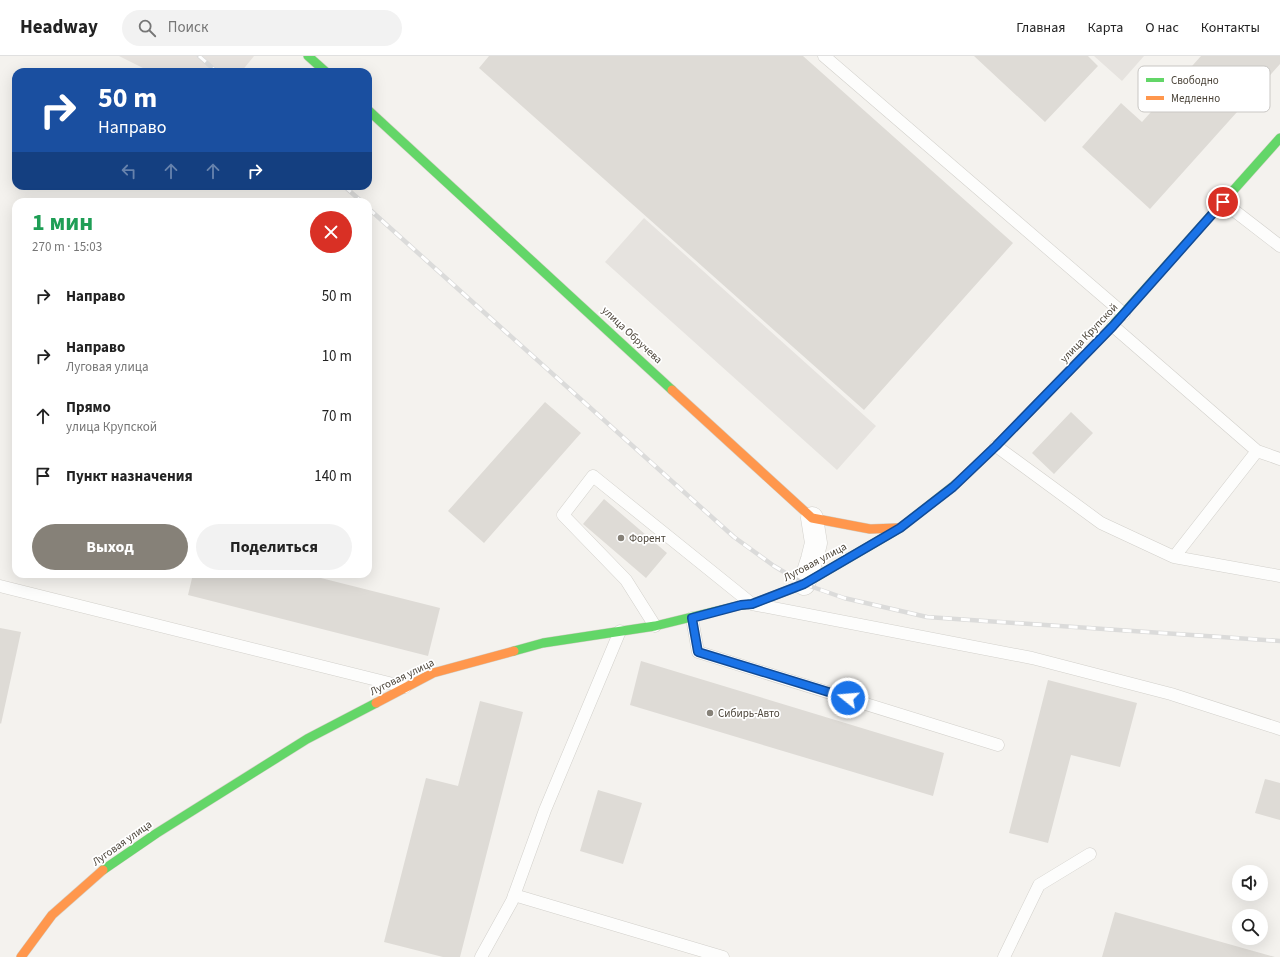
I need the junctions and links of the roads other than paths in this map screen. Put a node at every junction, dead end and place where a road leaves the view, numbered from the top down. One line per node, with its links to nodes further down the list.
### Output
1 (308, 56): 3 (main road)
2 (824, 56): 8 (lane)
3 (322, 68)
4 (372, 114): 13 (main road, улица Обручева)
5 (1280, 138): 6 (main road, улица Крупской)
6 (1223, 202): 7 (lane); 8 (main road, улица Крупской)
7 (1280, 246)
8 (1124, 314): 9 (main road, улица Крупской)
9 (1113, 326): 10 (main road, улица Крупской); 11 (lane)
10 (996, 446): 14 (main road, улица Крупской); 15 (lane)
11 (1257, 451): 12 (lane); 15 (lane)
12 (1280, 459)
13 (812, 518): 14 (main road); 17 (street)
14 (900, 528): 17 (main road, Луговая улица)
15 (1174, 557): 16 (lane)
16 (1280, 576)
17 (804, 584): 19 (main road, Луговая улица)
18 (0, 586): 23 (lane)
19 (752, 604): 20 (main road, Луговая улица); 21 (lane); 24 (lane)
20 (692, 618): 21 (main road, Луговая улица); 25 (lane)
21 (654, 626): 22 (main road, Луговая улица)
22 (620, 631): 23 (main road, Луговая улица); 27 (lane)
23 (405, 687): 28 (main road, Луговая улица)
24 (1280, 729)
25 (998, 745)
26 (1090, 854): 31 (lane)
27 (514, 895): 29 (lane); 30 (lane)
28 (21, 957)
29 (481, 957)
30 (723, 957)
31 (1004, 957)

